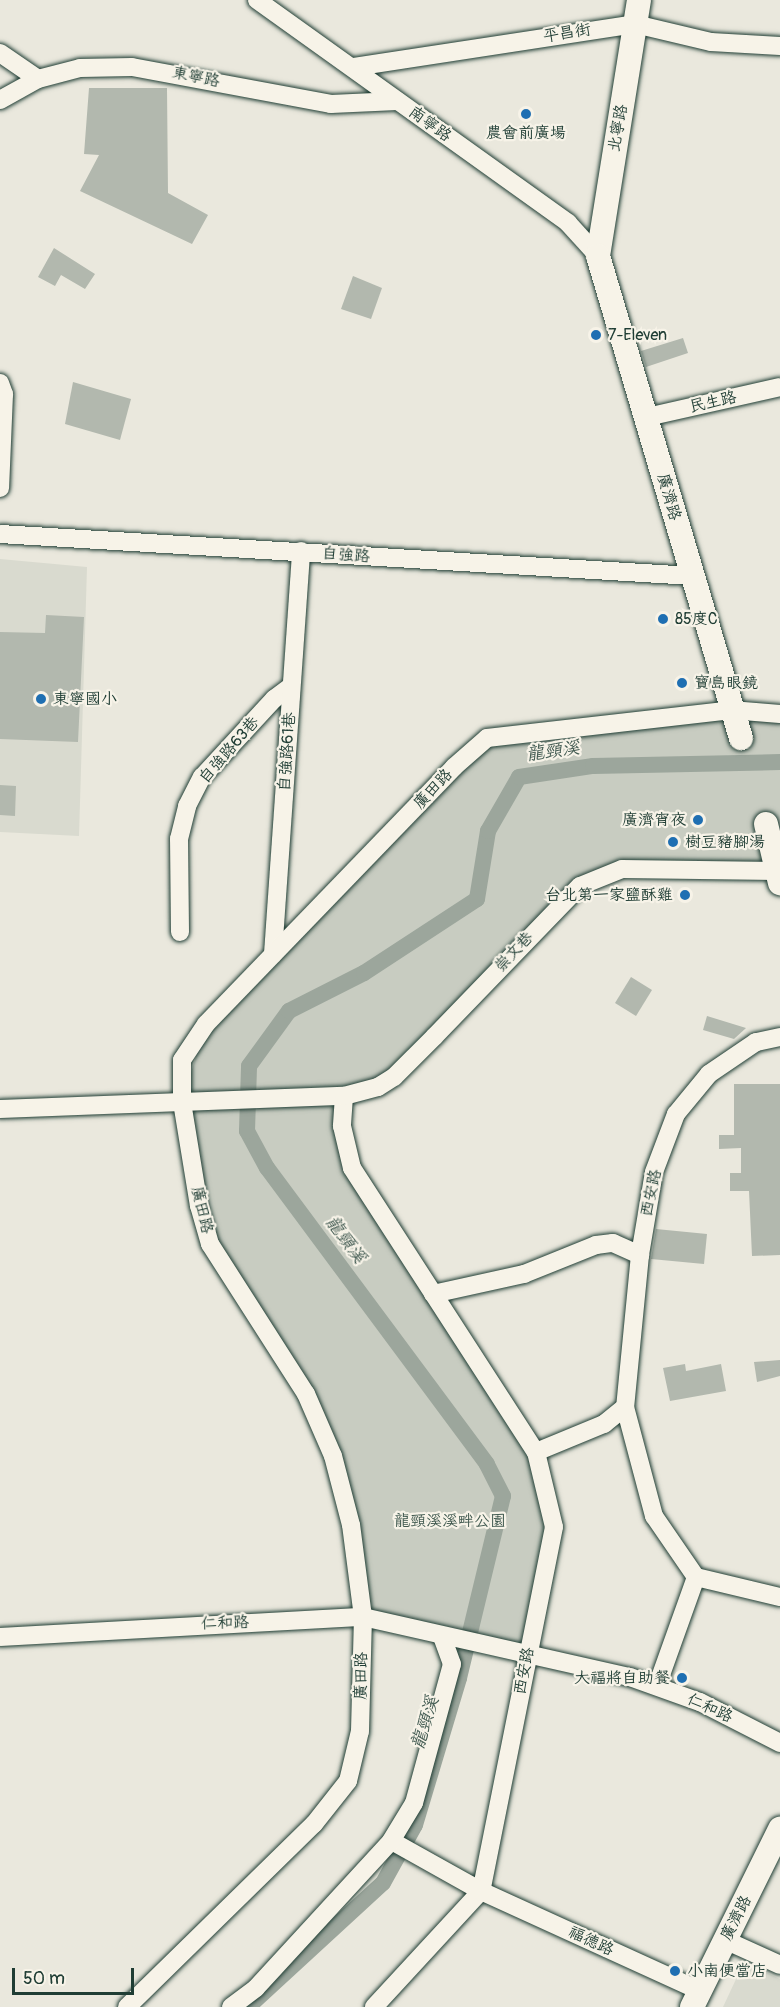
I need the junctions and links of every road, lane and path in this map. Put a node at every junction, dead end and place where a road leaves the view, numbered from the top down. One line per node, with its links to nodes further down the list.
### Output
1 (257, 0): 6 (street, 南寧路)
2 (639, 0): 3 (main road, 北寧路)
3 (635, 24): 4 (street, 平昌街); 6 (street, 平昌街); 10 (main road, 北寧路)
4 (780, 46)
5 (0, 52): 7 (street)
6 (354, 67): 9 (street, 南寧路)
7 (38, 79): 8 (street, 東寧路); 9 (street, 東寧路)
8 (0, 99)
9 (397, 101): 10 (street, 南寧路)
10 (598, 256): 13 (main road, 廣濟路)
11 (0, 383): 14 (street)
12 (780, 387): 13 (street, 民生路)
13 (646, 417): 17 (main road, 廣濟路)
14 (0, 488)
15 (0, 534): 16 (street, 自強路)
16 (301, 551): 17 (street, 自強路); 18 (street, 自強路61巷)
17 (692, 576): 19 (main road, 廣濟路)
18 (291, 686): 24 (street, 自強路63巷); 25 (street, 自強路61巷)
19 (731, 710): 20 (street, 廣田路); 21 (main road, 廣濟路); 25 (street, 廣田路)
20 (780, 714)
21 (741, 738)
22 (766, 824): 23 (main road)
23 (779, 875): 27 (street, 崇文巷)
24 (180, 932)
25 (273, 954): 28 (street, 廣田路)
26 (780, 1037): 30 (street, 西安路)
27 (344, 1096): 28 (street, 崇文巷); 31 (street, 西安路)
28 (182, 1102): 29 (street, 崇文巷); 36 (street, 廣田路)
29 (0, 1109)
30 (639, 1255): 31 (street); 32 (street, 西安路)
31 (433, 1294): 33 (street, 西安路)
32 (625, 1407): 33 (street); 34 (street, 西安路)
33 (536, 1452): 39 (street, 西安路)
34 (696, 1577): 35 (street); 40 (street)
35 (780, 1597)
36 (363, 1617): 37 (street, 仁和路); 38 (street, 仁和路); 48 (street, 廣田路)
37 (445, 1636): 39 (street, 仁和路); 49 (street)
38 (0, 1637)
39 (527, 1655): 40 (street, 仁和路); 44 (street, 西安路)
40 (657, 1686): 41 (street, 仁和路)
41 (780, 1743)
42 (780, 1829): 45 (main road, 廣濟路)
43 (397, 1844): 44 (street, 福德路)
44 (482, 1891): 47 (street, 福德路); 50 (street)
45 (725, 1940): 46 (street); 47 (main road, 廣濟路)
46 (780, 1965)
47 (696, 1999)
48 (127, 2007)
49 (231, 2007)
50 (374, 2007)

